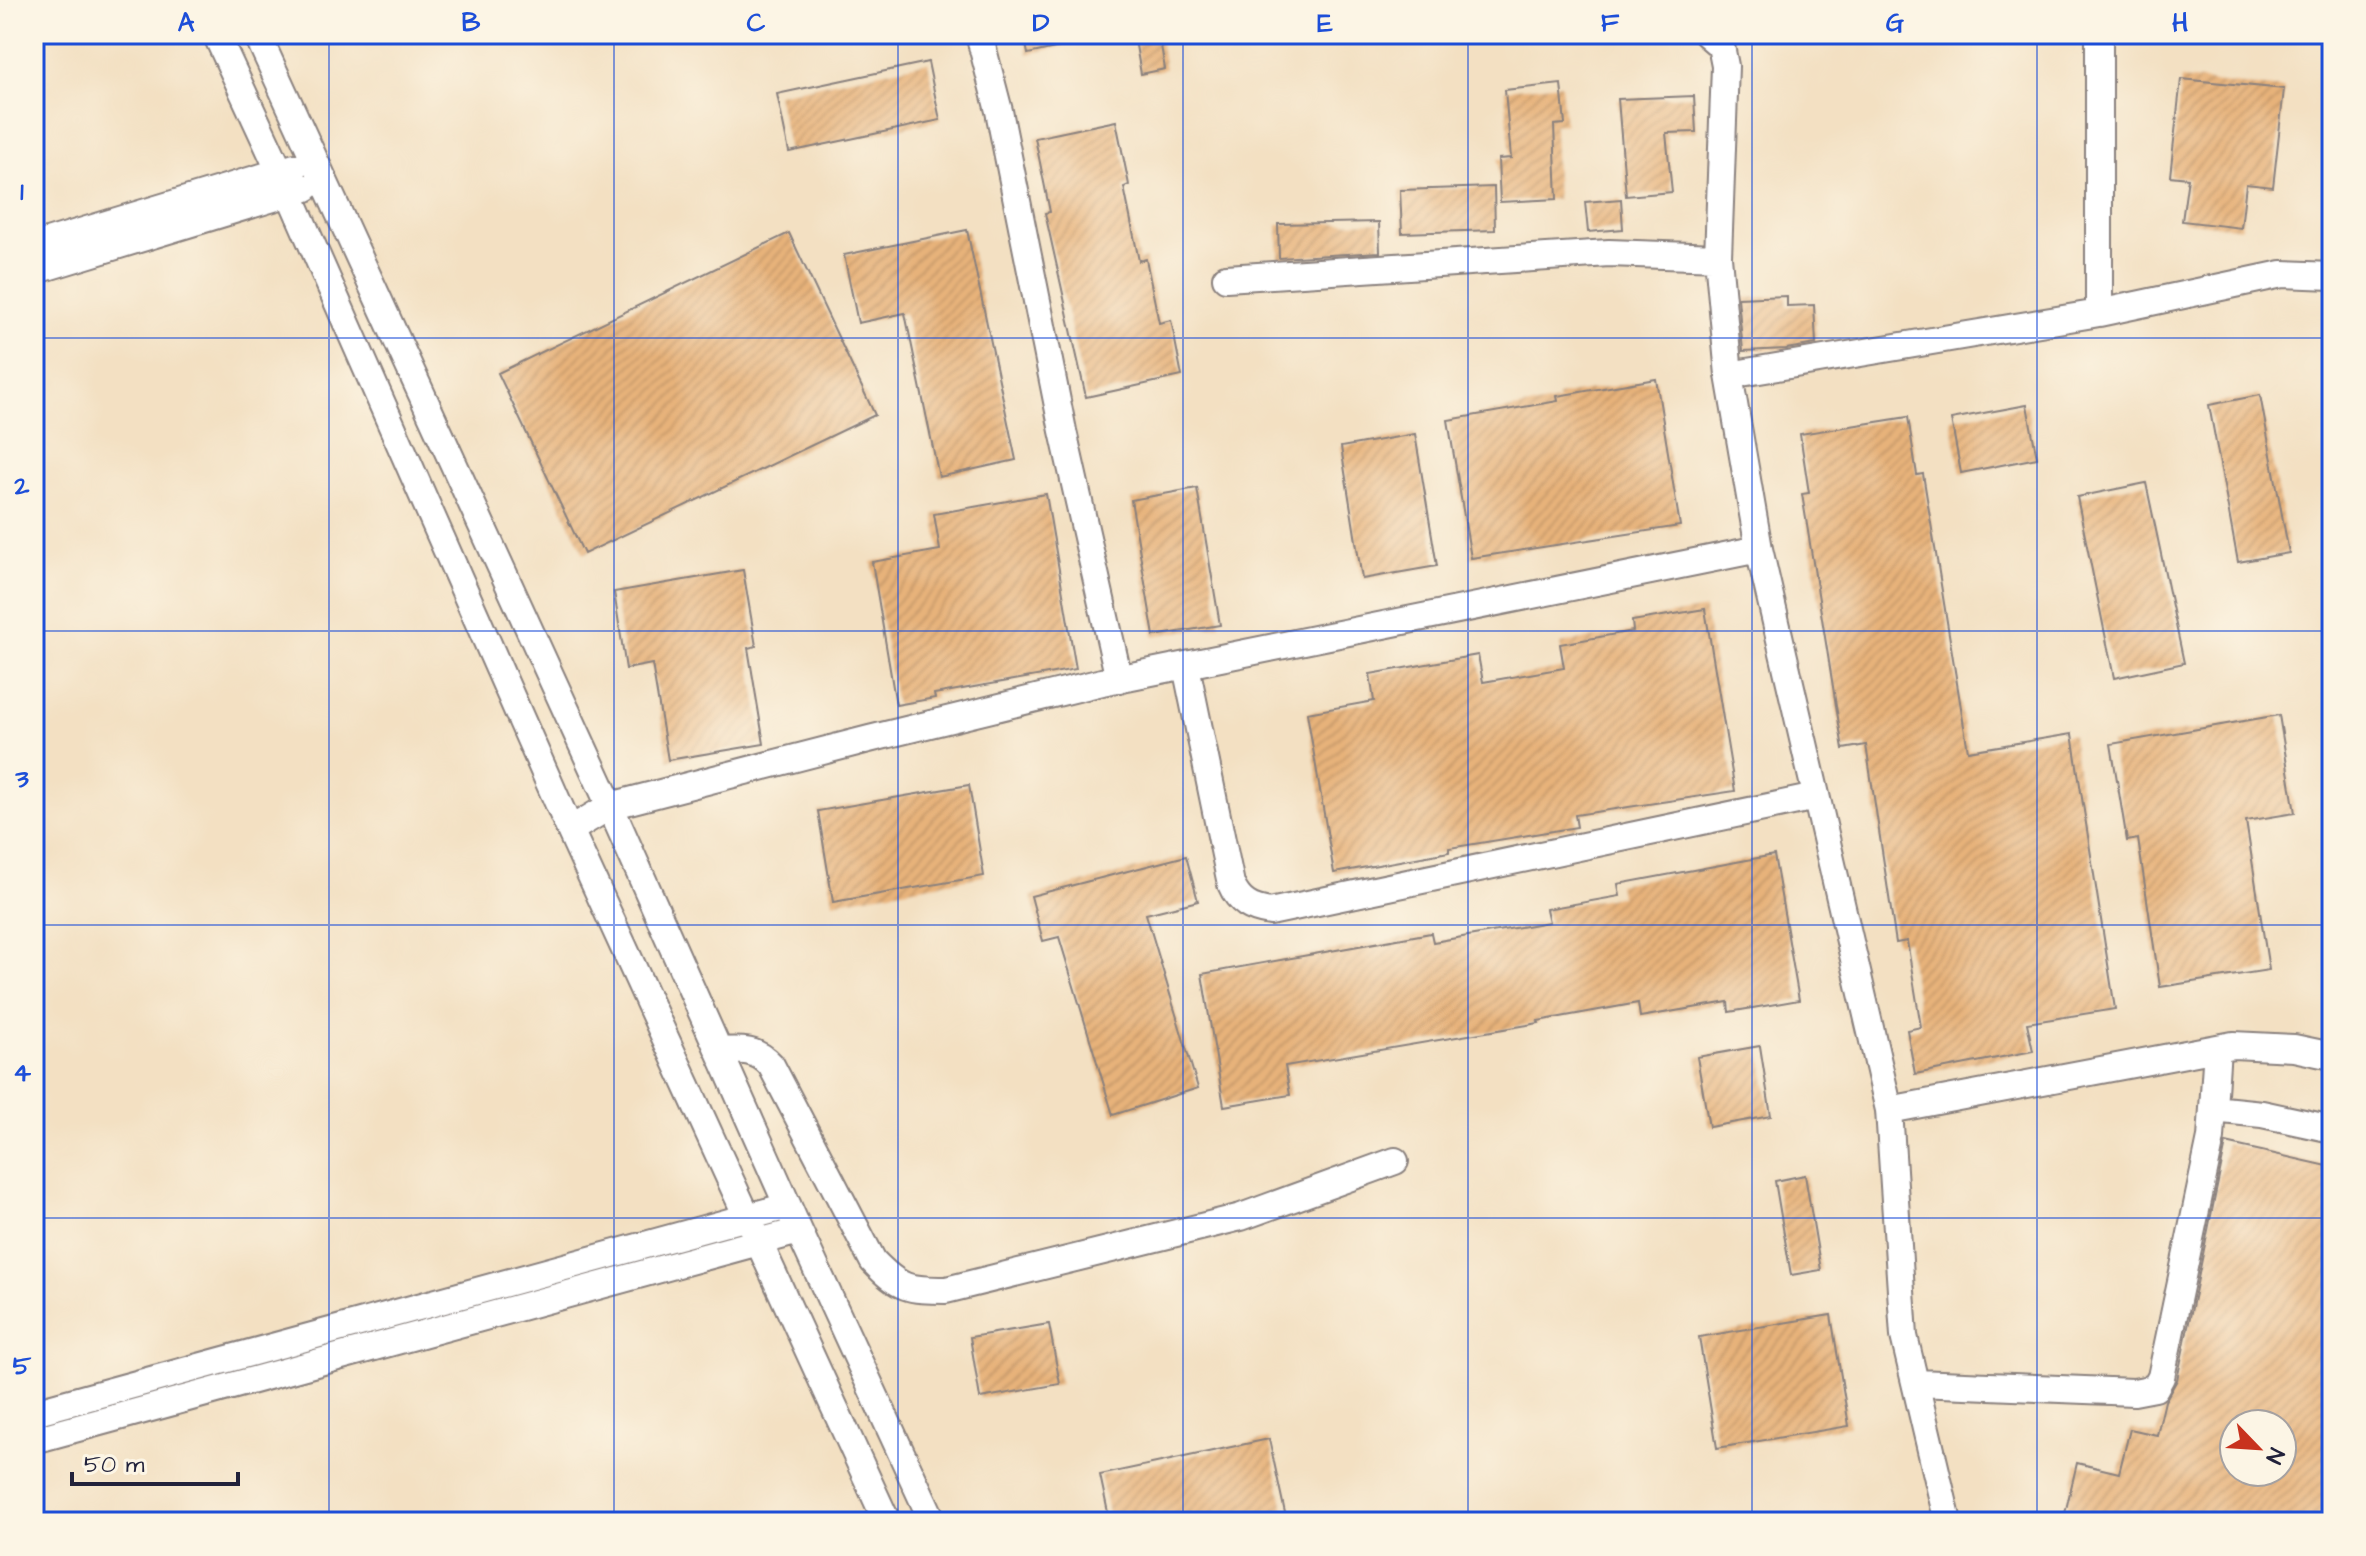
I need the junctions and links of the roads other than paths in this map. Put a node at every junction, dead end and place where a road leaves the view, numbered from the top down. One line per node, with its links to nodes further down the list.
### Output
1 (216, 34): 7 (street)
2 (257, 34): 6 (street)
3 (979, 34): 19 (street)
4 (1707, 34): 9 (street)
5 (2099, 34): 13 (street)
6 (320, 171): 7 (street); 15 (street)
7 (284, 183): 8 (street); 10 (street); 16 (street)
8 (34, 246)
9 (1718, 257): 12 (street); 14 (street)
10 (34, 271)
11 (2332, 276): 13 (street)
12 (1226, 278)
13 (2099, 313): 14 (street)
14 (1729, 375): 17 (street)
15 (458, 474): 16 (street); 21 (street)
16 (420, 493): 22 (street)
17 (1759, 549): 18 (street); 20 (street)
18 (1186, 666): 19 (street); 20 (street)
19 (1119, 679): 21 (street)
20 (1816, 797): 27 (street)
21 (610, 806): 22 (street); 24 (street)
22 (570, 830): 31 (street)
23 (2217, 1048): 25 (street); 26 (street); 27 (street)
24 (719, 1051): 29 (street); 30 (street)
25 (2332, 1056)
26 (2213, 1109): 28 (street); 34 (street)
27 (1889, 1110): 34 (street)
28 (2332, 1129)
29 (1395, 1161)
30 (788, 1206): 31 (street); 32 (street)
31 (748, 1217): 33 (street); 35 (street)
32 (799, 1231): 33 (street); 38 (street)
33 (758, 1242): 36 (street); 37 (street)
34 (1917, 1383): 39 (street)
35 (34, 1412)
36 (34, 1440)
37 (887, 1522)
38 (933, 1522)
39 (1948, 1522)

